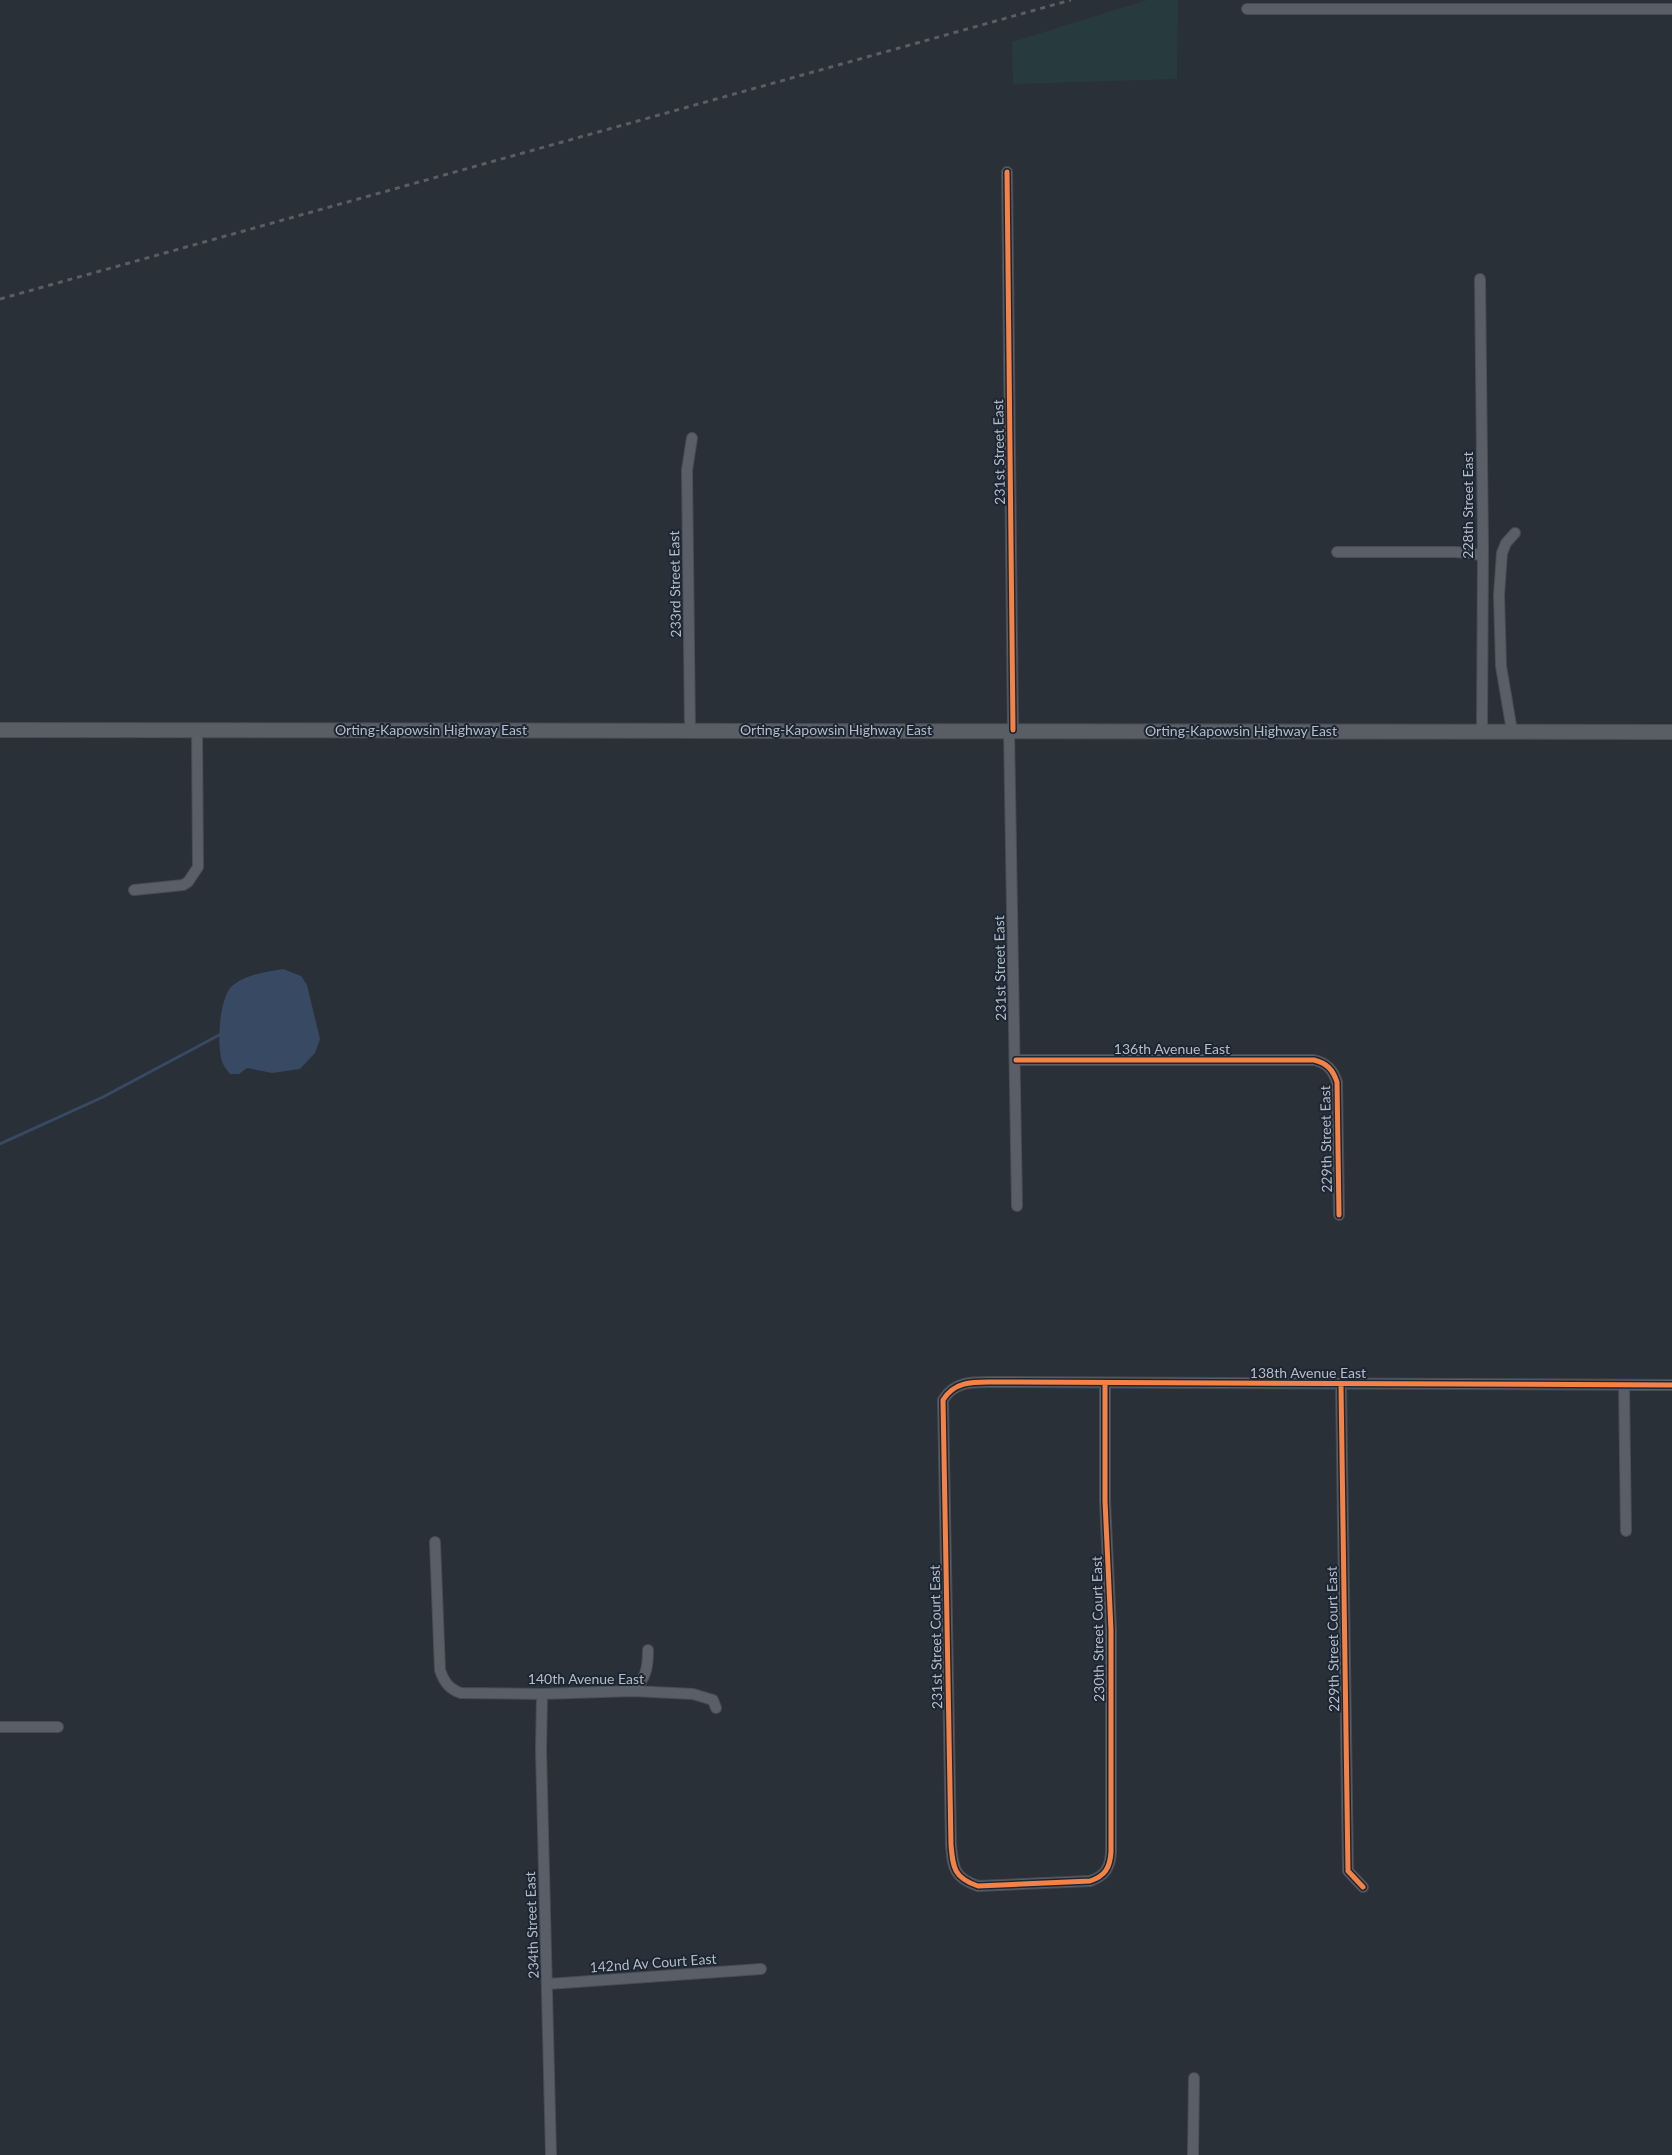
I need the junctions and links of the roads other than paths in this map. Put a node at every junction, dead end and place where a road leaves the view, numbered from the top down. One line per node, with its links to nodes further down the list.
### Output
1 (1530, 4): 2 (street); 3 (street)
2 (1247, 9)
3 (1672, 9)
4 (1007, 172): 13 (street, 231st Street East)
5 (1480, 279): 9 (street, 228th Street East)
6 (692, 438): 12 (street, 233rd Street East)
7 (1515, 532): 15 (street)
8 (1337, 552): 9 (street)
9 (1482, 556): 14 (street, 228th Street East)
10 (0, 730): 11 (main road, Orting-Kapowsin Highway East)
11 (197, 730): 12 (main road, Orting-Kapowsin Highway East); 17 (street)
12 (690, 730): 13 (main road, Orting-Kapowsin Highway East)
13 (1011, 730): 14 (main road, Orting-Kapowsin Highway East); 18 (street, 231st Street East)
14 (1482, 731): 15 (main road, Orting-Kapowsin Highway East)
15 (1512, 731): 16 (main road, Orting-Kapowsin Highway East)
16 (1672, 732)
17 (134, 890)
18 (1016, 1060): 19 (street, 136th Avenue East); 20 (street, 231st Street East)
19 (1327, 1065): 21 (street, 229th Street East)
20 (1017, 1206)
21 (1339, 1215)
22 (1105, 1384): 23 (street, 138th Avenue East); 26 (street, 138th Avenue East); 35 (street, 230th Street Court East)
23 (1341, 1385): 24 (street, 138th Avenue East); 36 (street, 229th Street Court East)
24 (1624, 1385): 25 (street, 138th Avenue East); 27 (street)
25 (1672, 1385)
26 (948, 1393): 35 (street, 231st Street Court East)
27 (1626, 1531)
28 (435, 1542): 31 (street, 140th Avenue East)
29 (648, 1650): 30 (street)
30 (633, 1691): 31 (street, 140th Avenue East); 32 (street, 140th Avenue East)
31 (542, 1694): 38 (street, 234th Street East)
32 (716, 1708)
33 (0, 1727): 34 (street)
34 (58, 1727)
35 (961, 1878)
36 (1363, 1887)
37 (760, 1969): 38 (street, 142nd Av Court East)
38 (548, 1984): 40 (street, 234th Street East)
39 (1194, 2078): 41 (street)
40 (551, 2155)
41 (1193, 2155)

